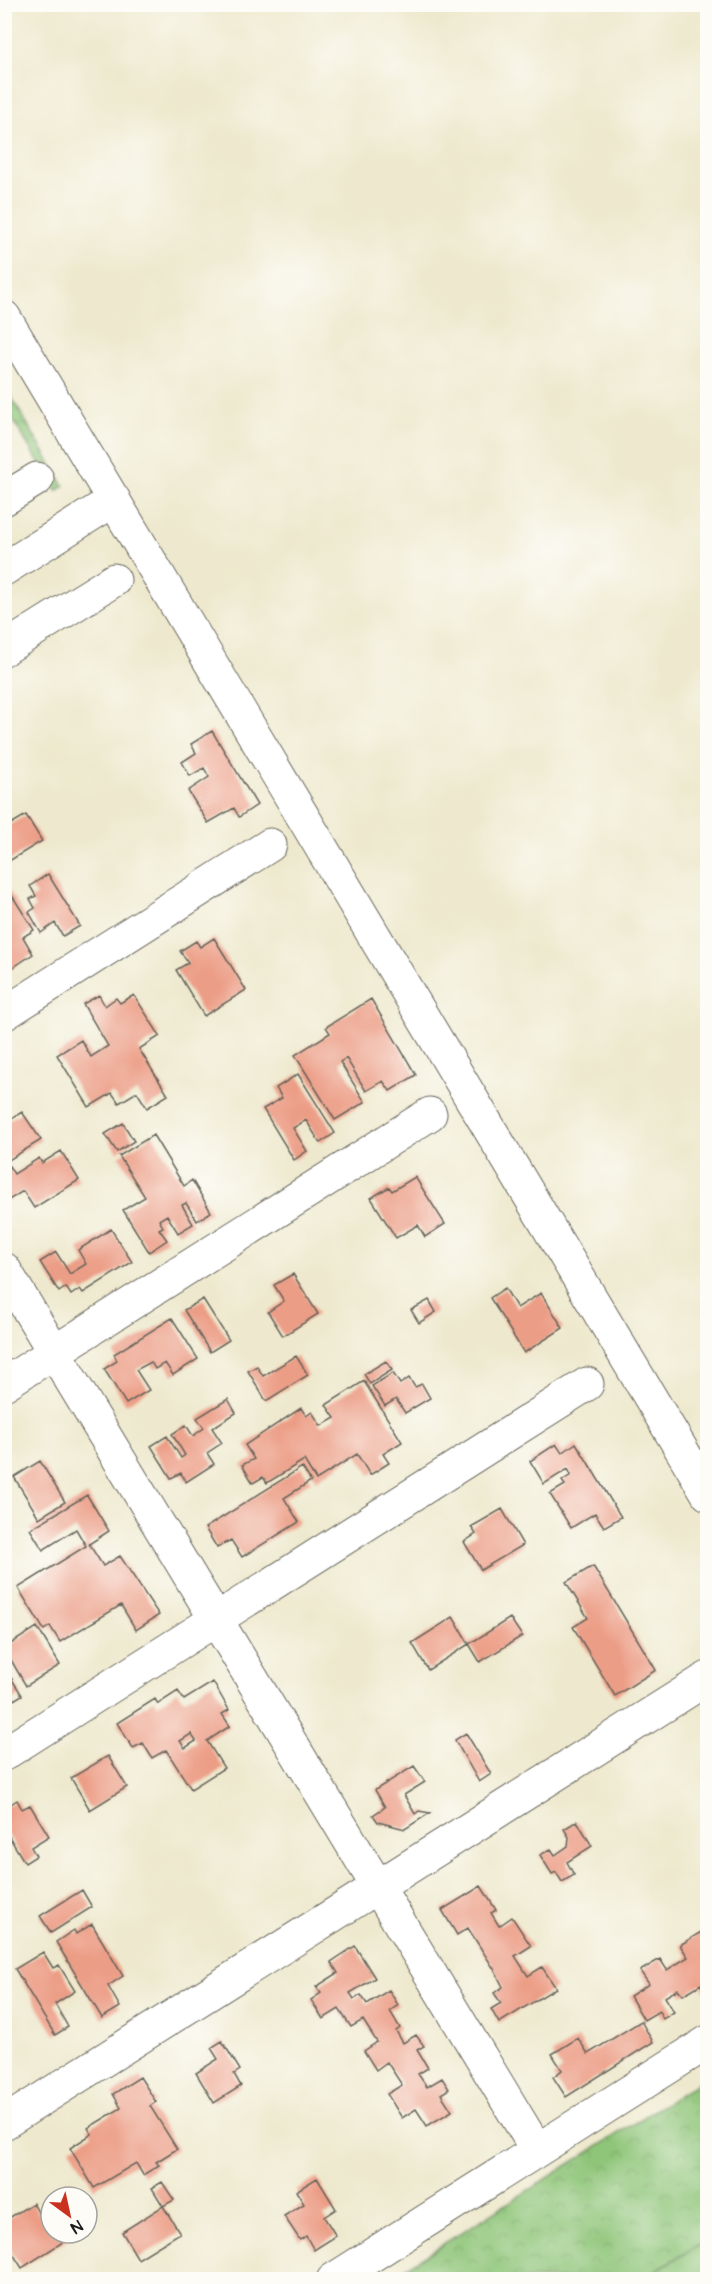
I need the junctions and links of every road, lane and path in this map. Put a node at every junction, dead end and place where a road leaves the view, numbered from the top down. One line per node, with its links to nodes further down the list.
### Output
1 (4, 317): 4 (street)
2 (36, 478): 3 (street)
3 (4, 499)
4 (114, 500): 5 (street); 15 (street)
5 (4, 569)
6 (114, 580): 7 (street)
7 (4, 649)
8 (270, 845): 9 (street)
9 (4, 1014)
10 (430, 1114): 12 (street)
11 (4, 1269): 12 (street)
12 (54, 1352): 13 (street); 16 (street)
13 (4, 1383)
14 (587, 1384): 16 (street)
15 (708, 1494)
16 (216, 1619): 18 (street); 19 (street)
17 (708, 1678): 19 (street)
18 (4, 1754)
19 (378, 1887): 21 (street); 22 (street)
20 (708, 2042): 22 (street)
21 (4, 2124)
22 (537, 2150): 23 (street)
23 (333, 2280)

